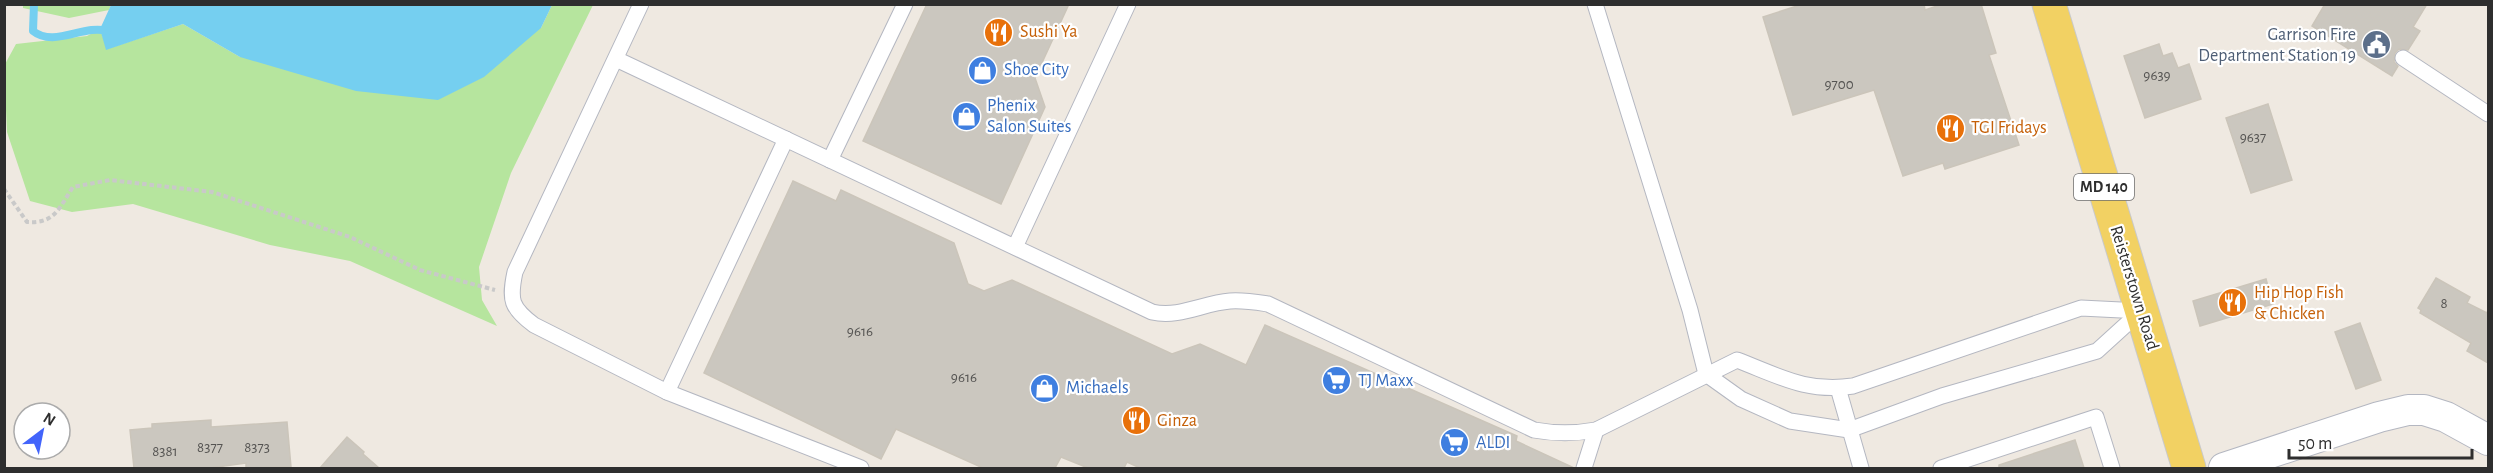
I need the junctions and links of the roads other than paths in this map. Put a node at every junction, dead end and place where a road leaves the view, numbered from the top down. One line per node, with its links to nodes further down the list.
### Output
1 (641, 4): 7 (lane)
2 (905, 4): 10 (lane)
3 (1128, 4): 11 (lane)
4 (1595, 4): 13 (lane)
5 (2049, 4): 12 (main road, Reisterstown Road / MD 140)
6 (2403, 58): 8 (lane)
7 (616, 59): 9 (lane); 15 (lane)
8 (2488, 114)
9 (786, 140): 10 (lane); 15 (lane)
10 (830, 160): 11 (lane)
11 (1016, 248): 16 (lane)
12 (2141, 311): 14 (lane); 17 (lane); 24 (main road, Reisterstown Road / MD 140)
13 (1707, 374): 14 (lane); 16 (lane); 17 (lane)
14 (1838, 388): 17 (lane)
15 (667, 392): 19 (lane)
16 (1596, 430): 20 (lane)
17 (1849, 430): 21 (lane)
18 (2488, 440): 25 (street)
19 (861, 468)
20 (1584, 468)
21 (1861, 468)
22 (1941, 468): 23 (lane)
23 (2112, 468)
24 (2189, 468)
25 (2224, 468)

